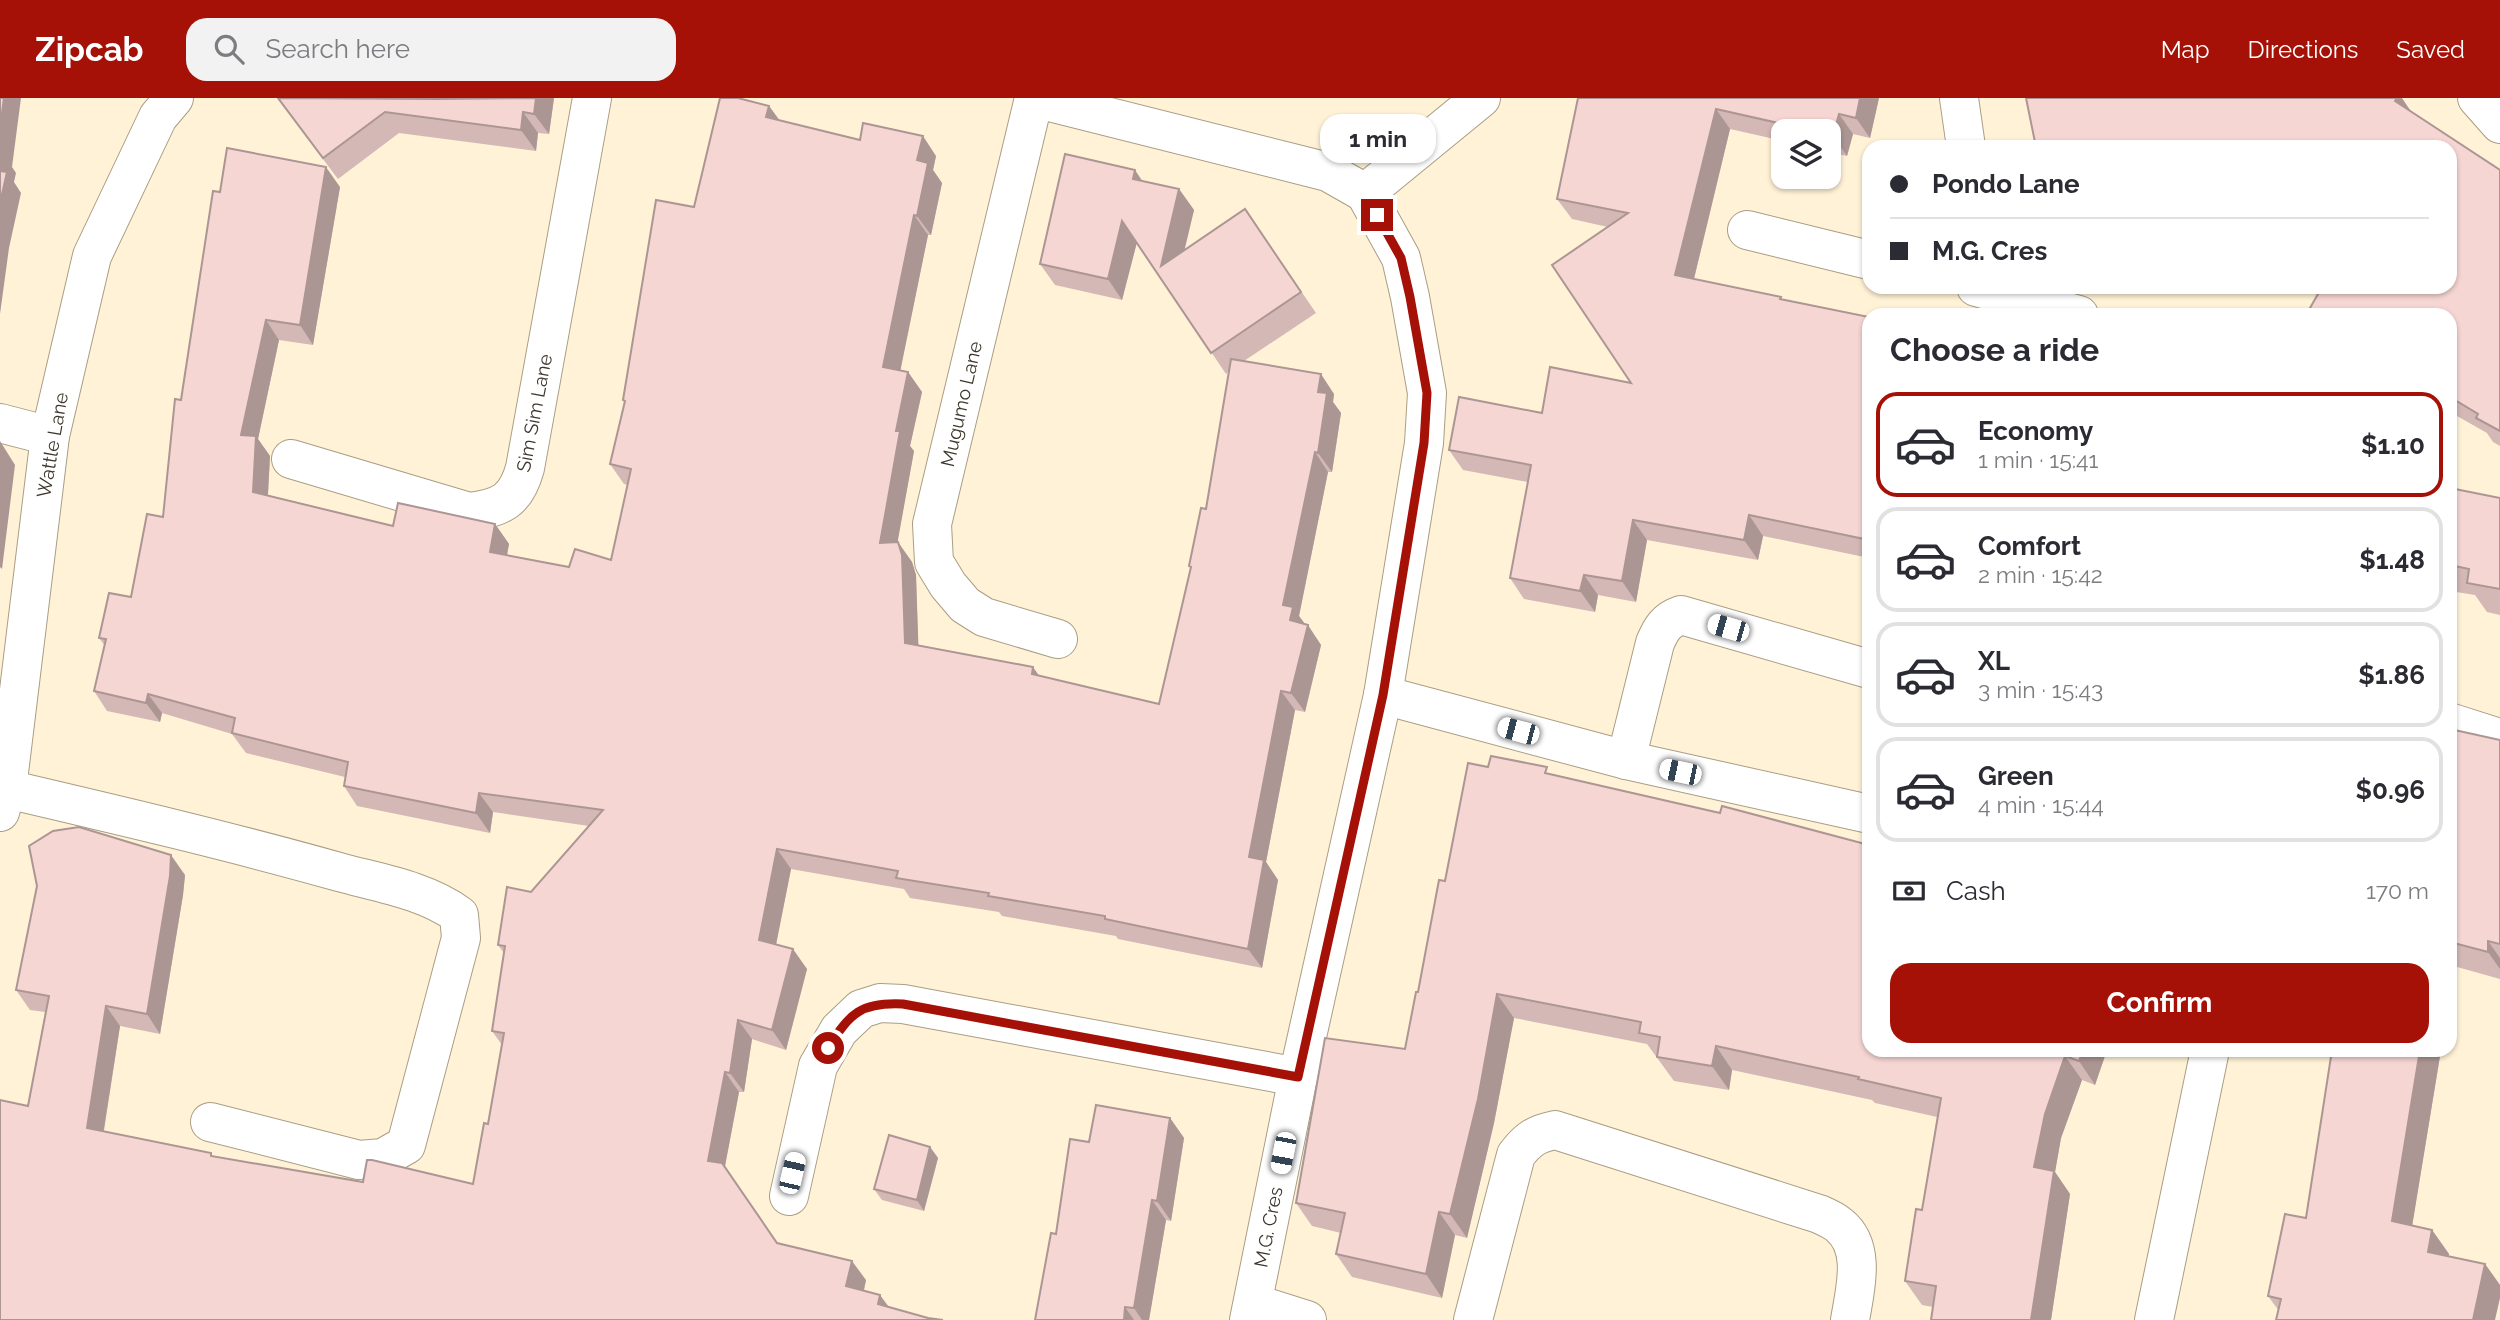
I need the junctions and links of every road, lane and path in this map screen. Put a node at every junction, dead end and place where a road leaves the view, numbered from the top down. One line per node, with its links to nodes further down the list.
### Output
1 (174, 98): 15 (street, Wattle Lane)
2 (592, 98): 16 (street, Sim Sim Lane)
3 (1034, 98): 9 (street); 17 (street, Mugumo Lane)
4 (1481, 98): 9 (street)
5 (1959, 98): 8 (street)
6 (2477, 98): 7 (street)
7 (2500, 124)
8 (1965, 140)
9 (1365, 193): 19 (street, M.G. Cres)
10 (1747, 229): 11 (street)
11 (1862, 258)
12 (2004, 294): 13 (street)
13 (2054, 308)
14 (0, 423): 15 (street)
15 (50, 436): 23 (street, Wattle Lane)
16 (291, 460)
17 (1058, 639)
18 (1862, 667): 22 (street)
19 (1383, 695): 22 (street); 26 (street, M.G. Cres)
20 (2457, 718): 21 (lane)
21 (2500, 732)
22 (1626, 760): 24 (street)
23 (3, 801): 27 (street)
24 (1862, 812)
25 (2209, 1057): 33 (street)
26 (1298, 1077): 28 (street); 29 (street, M.G. Cres)
27 (210, 1122)
28 (789, 1196)
29 (1251, 1312): 30 (street)
30 (1307, 1320)
31 (1472, 1320): 32 (street)
32 (1850, 1320)
33 (2154, 1320)

